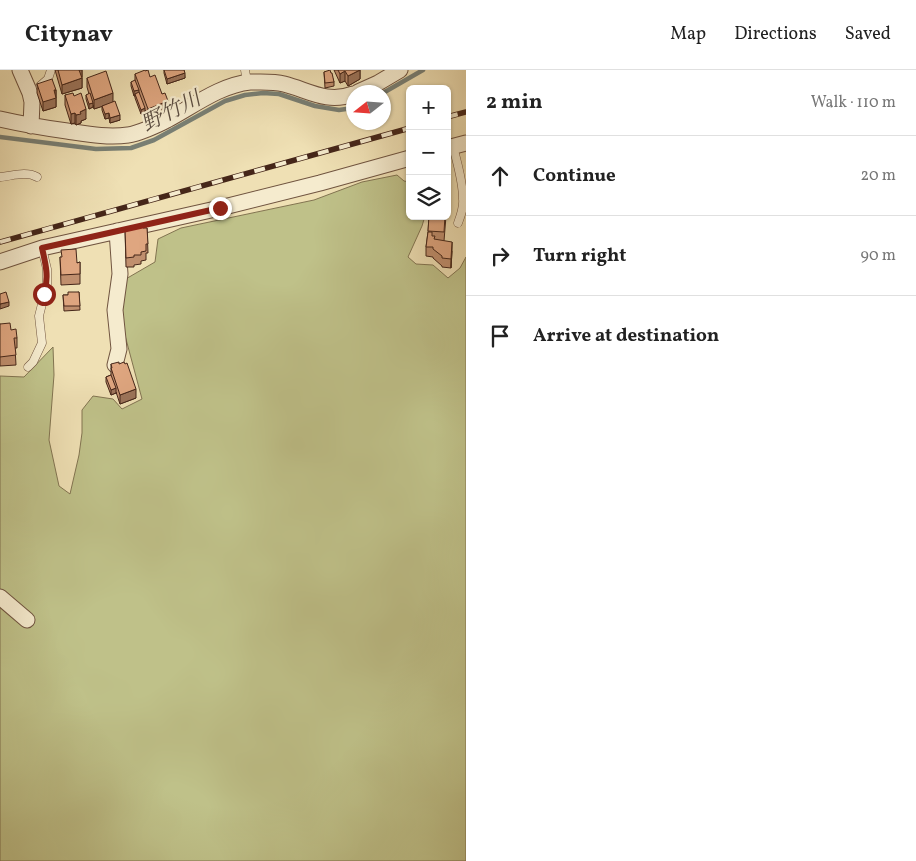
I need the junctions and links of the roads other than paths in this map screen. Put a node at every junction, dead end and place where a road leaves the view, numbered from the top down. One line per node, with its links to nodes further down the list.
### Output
1 (20, 70): 6 (street)
2 (51, 70): 6 (lane)
3 (400, 70): 5 (street)
4 (246, 76): 7 (street); 9 (street)
5 (374, 85)
6 (30, 92): 9 (street)
7 (346, 96)
8 (1, 116): 9 (street)
9 (31, 126)
10 (455, 146): 14 (lane)
11 (406, 159): 15 (street)
12 (0, 177): 13 (lane)
13 (37, 177)
14 (458, 223)
15 (117, 231): 16 (street); 18 (street)
16 (42, 248): 17 (street); 19 (lane)
17 (0, 262)
18 (115, 365)
19 (28, 367)
20 (0, 597): 21 (street)
21 (27, 620)

